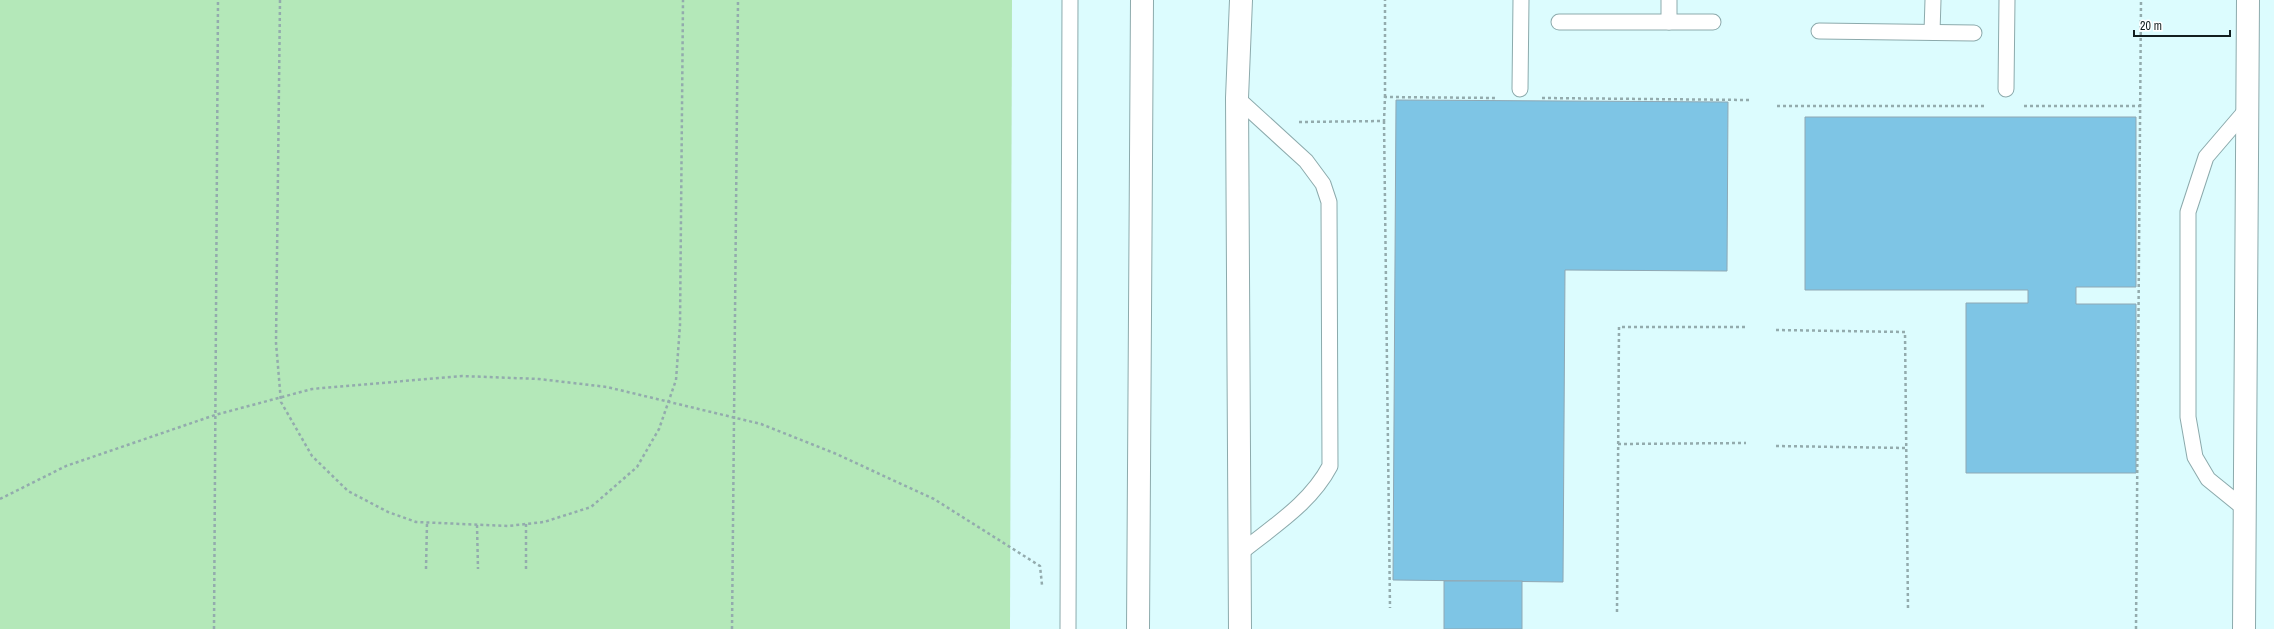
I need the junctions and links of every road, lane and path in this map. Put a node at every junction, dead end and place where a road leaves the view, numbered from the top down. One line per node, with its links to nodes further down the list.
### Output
1 (218, 0): 35 (path)
2 (280, 0): 33 (path)
3 (683, 0): 34 (path)
4 (738, 0): 36 (path)
5 (1070, 0): 56 (lane)
6 (1142, 0): 57 (street)
7 (1241, 0): 24 (street)
8 (1385, 0): 23 (path)
9 (1521, 0): 21 (lane)
10 (1669, 0): 16 (lane)
11 (1933, 0): 19 (lane)
12 (2008, 0): 22 (lane)
13 (2141, 0): 28 (path)
14 (2248, 0): 29 (street)
15 (1559, 22): 16 (lane)
16 (1669, 22): 17 (lane)
17 (1713, 22)
18 (1818, 31): 19 (lane)
19 (1932, 32): 20 (lane)
20 (1974, 33)
21 (1520, 89)
22 (2006, 89)
23 (1385, 97)
24 (1237, 98): 46 (street); 46 (lane)
25 (1777, 106): 26 (path)
26 (1991, 106)
27 (2022, 106): 28 (path)
28 (2141, 106): 59 (path)
29 (2248, 108): 42 (street); 42 (lane)
30 (1384, 121): 51 (path)
31 (1747, 327): 38 (path)
32 (1776, 330): 40 (path)
33 (280, 397): 34 (path); 35 (path); 43 (path)
34 (669, 401): 36 (path); 44 (path)
35 (215, 415): 41 (path); 54 (path)
36 (734, 417): 50 (path); 55 (path)
37 (1746, 443): 38 (path)
38 (1618, 444): 53 (path)
39 (1776, 446): 40 (path)
40 (1906, 448): 52 (path)
41 (0, 499)
42 (2245, 509): 60 (street)
43 (427, 523): 45 (path); 47 (path)
44 (526, 524): 45 (path); 49 (path)
45 (477, 525): 48 (path)
46 (1240, 553): 58 (street)
47 (426, 569)
48 (478, 569)
49 (526, 569)
50 (1042, 590)
51 (1390, 608)
52 (1908, 610)
53 (1617, 612)
54 (214, 629)
55 (732, 629)
56 (1068, 629)
57 (1138, 629)
58 (1240, 629)
59 (2136, 629)
60 (2244, 629)

